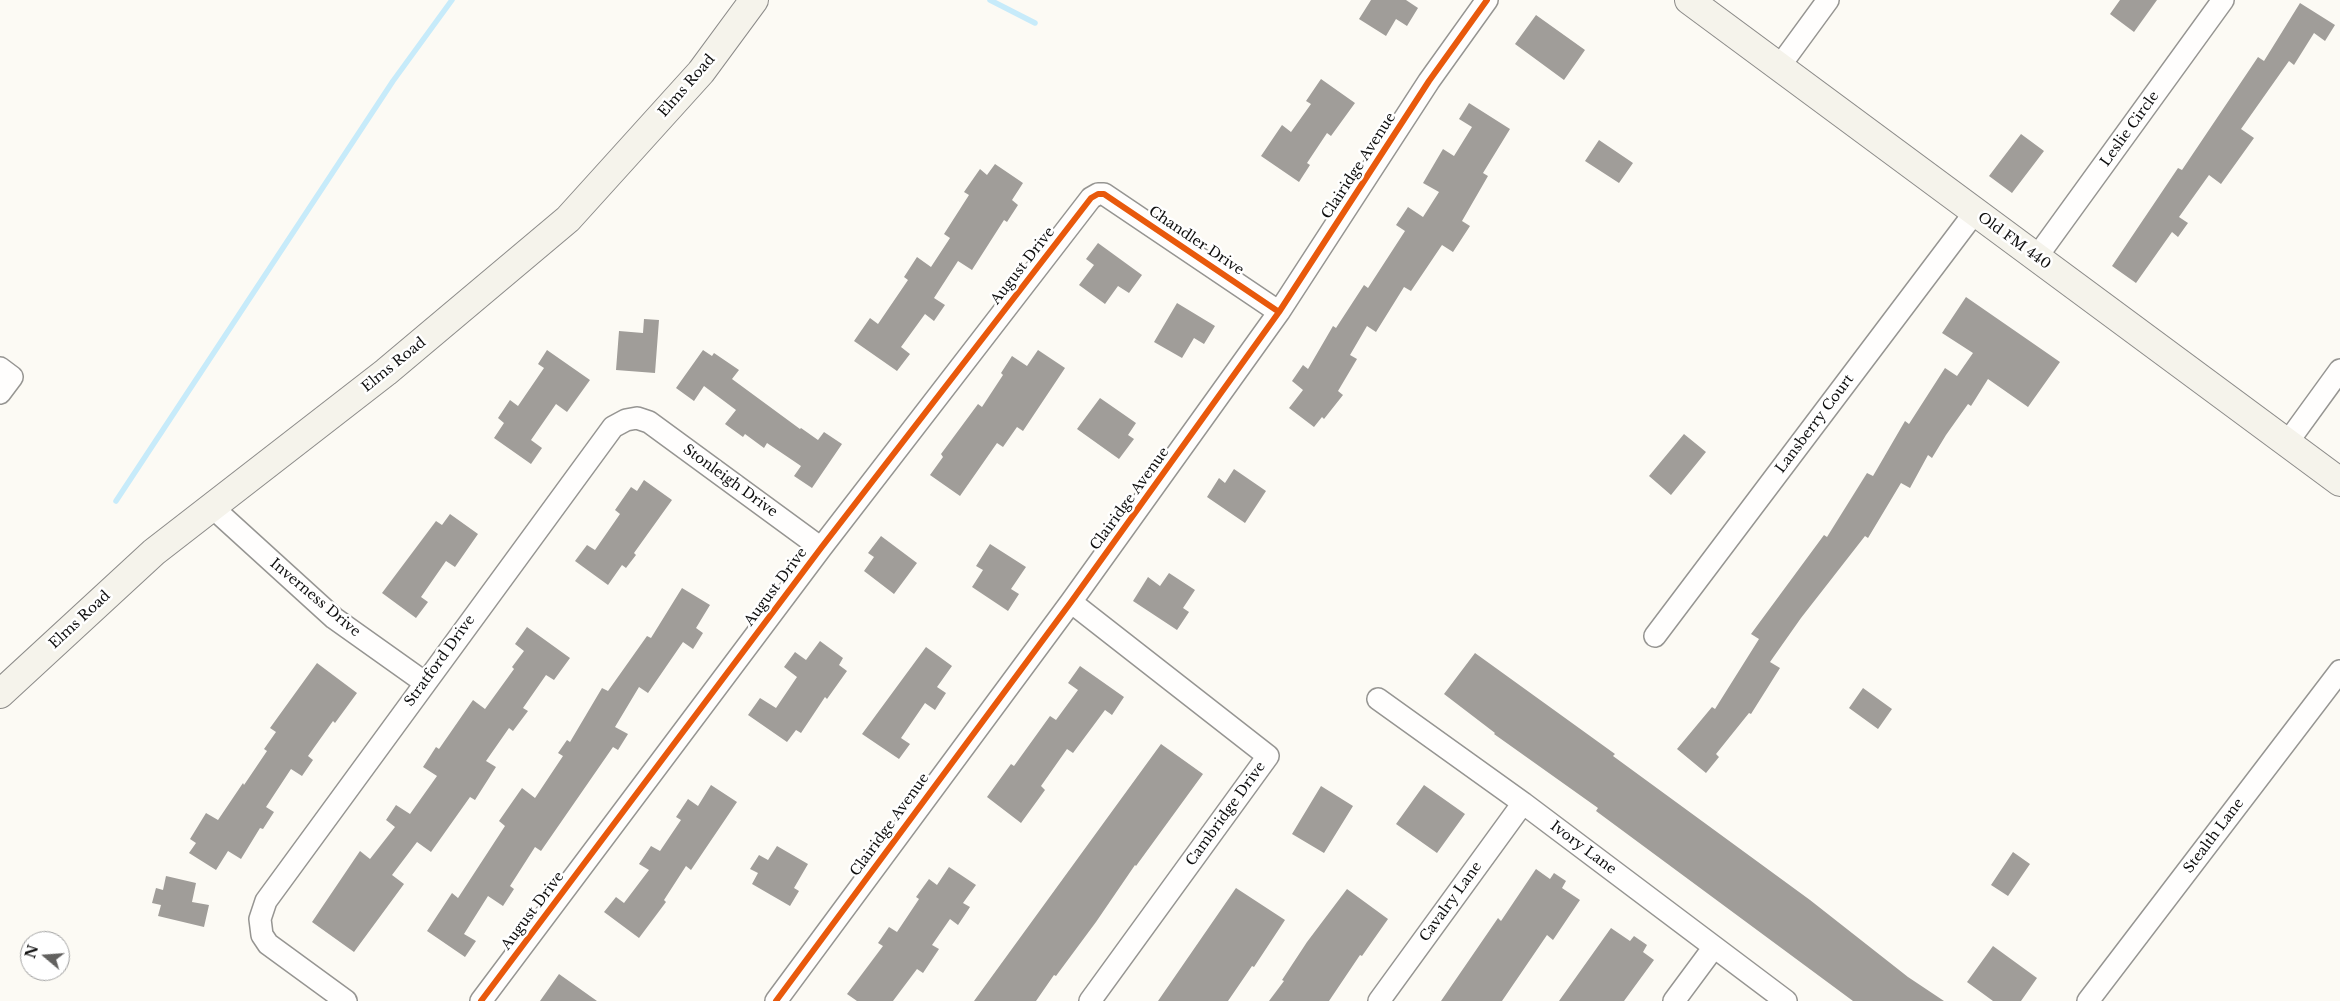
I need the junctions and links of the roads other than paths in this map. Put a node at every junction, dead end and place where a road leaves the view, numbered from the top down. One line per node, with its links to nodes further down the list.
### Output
1 (754, 0): 15 (main road, Elms Road)
2 (1487, 0): 10 (street, Clairidge Avenue)
3 (1689, 0): 6 (main road, Old FM 440)
4 (1828, 0): 6 (street)
5 (2223, 0): 9 (street, Leslie Circle)
6 (1779, 67): 8 (main road, Old FM 440)
7 (1098, 194): 10 (street, Chandler Drive); 16 (street, August Drive)
8 (1975, 212): 9 (main road, Old FM 440); 18 (street, Lansberry Court)
9 (2036, 258): 13 (main road, Old FM 440)
10 (1279, 312): 17 (street, Clairidge Avenue)
11 (2340, 370): 13 (street)
12 (637, 418): 16 (street, Stonleigh Drive); 20 (street, Stratford Drive)
13 (2287, 443): 14 (main road, Old FM 440)
14 (2340, 482)
15 (212, 507): 20 (street, Inverness Drive); 21 (main road, Elms Road)
16 (821, 548): 26 (street, August Drive)
17 (1071, 602): 27 (street, Clairidge Avenue); 28 (street, Cambridge Drive)
18 (1655, 636)
19 (2340, 671): 32 (street, Stealth Lane)
20 (424, 682): 25 (street, Stratford Drive)
21 (0, 694)
22 (1378, 699): 23 (street, Ivory Lane)
23 (1524, 803): 24 (street, Ivory Lane); 29 (street, Cavalry Lane)
24 (1714, 947): 30 (street); 31 (street, Ivory Lane)
25 (346, 1001)
26 (481, 1001)
27 (776, 1001)
28 (1090, 1001)
29 (1379, 1001)
30 (1674, 1001)
31 (1786, 1001)
32 (2088, 1001)

